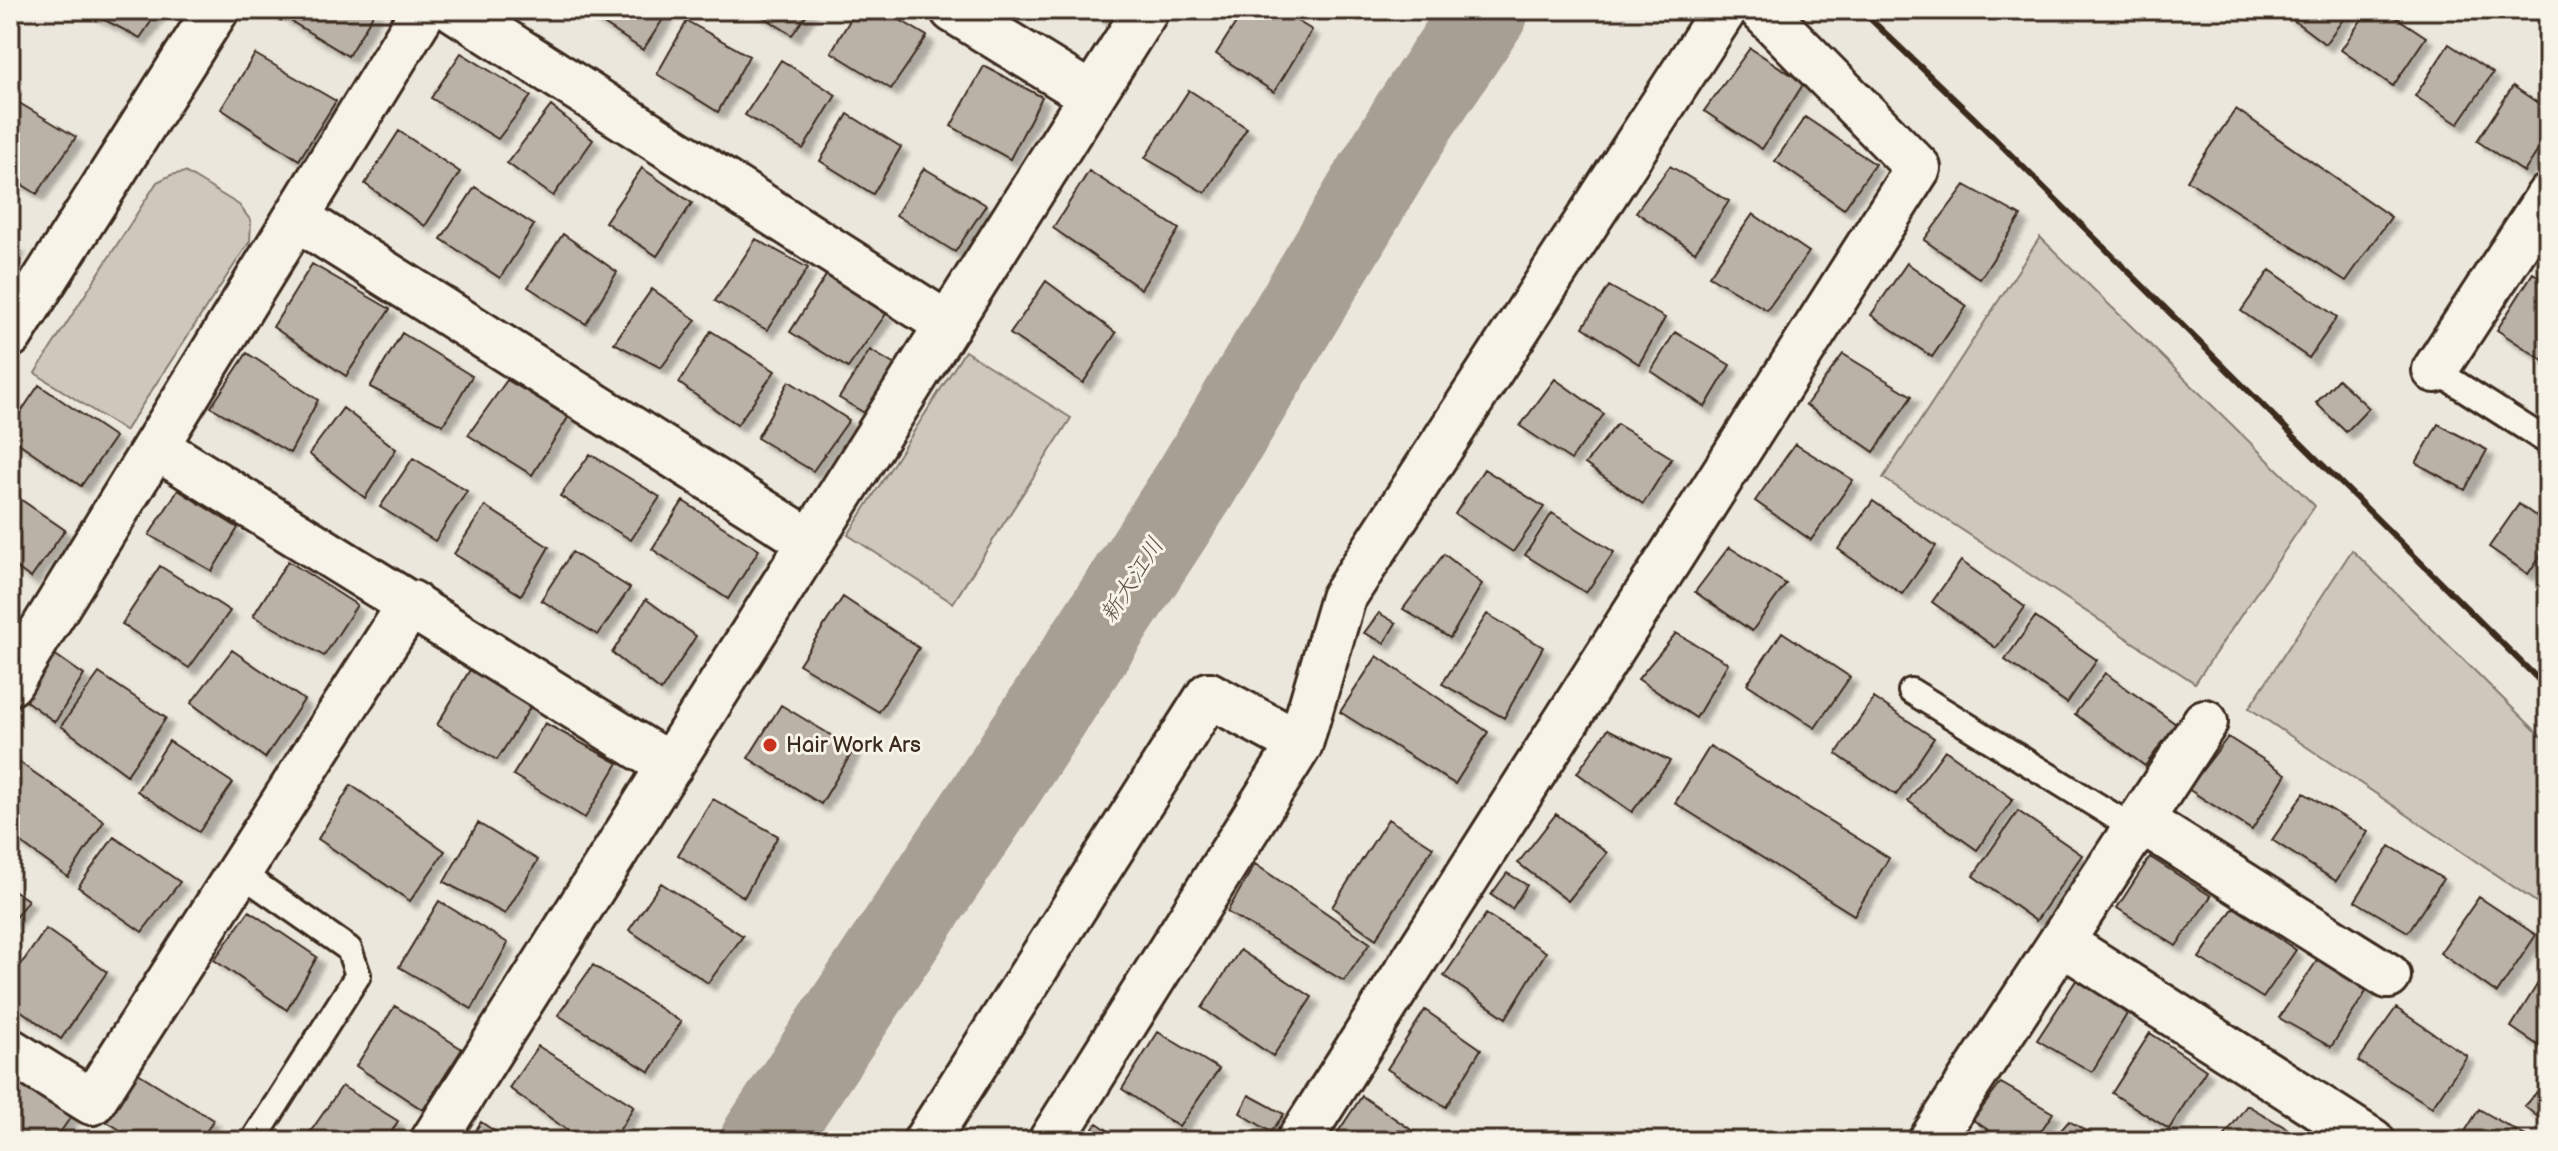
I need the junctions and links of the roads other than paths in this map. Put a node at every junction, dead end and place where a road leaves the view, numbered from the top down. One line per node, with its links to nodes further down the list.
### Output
1 (216, 10): 12 (street)
2 (424, 10): 10 (street)
3 (455, 10): 11 (street)
4 (953, 10): 8 (street)
5 (1146, 10): 8 (street)
6 (1724, 10): 21 (street)
7 (1762, 10): 32 (street)
8 (1092, 96): 11 (street)
9 (2548, 197): 13 (street)
10 (297, 218): 15 (street); 16 (street)
11 (948, 325): 16 (street)
12 (10, 335)
13 (2435, 370): 14 (lane)
14 (2548, 442)
15 (156, 447): 17 (street); 18 (street)
16 (811, 542): 22 (street)
17 (411, 603): 22 (street); 24 (street)
18 (10, 683)
19 (1911, 691): 23 (lane)
20 (2205, 722): 23 (street)
21 (1300, 744): 30 (street); 31 (street)
22 (670, 766): 29 (street)
23 (2137, 825): 25 (street); 26 (street)
24 (239, 872): 27 (street); 28 (lane)
25 (2061, 942): 33 (street); 34 (street)
26 (2388, 976)
27 (10, 1051)
28 (253, 1141)
29 (433, 1141)
30 (926, 1141)
31 (1051, 1141)
32 (1299, 1141)
33 (1931, 1141)
34 (2372, 1141)

